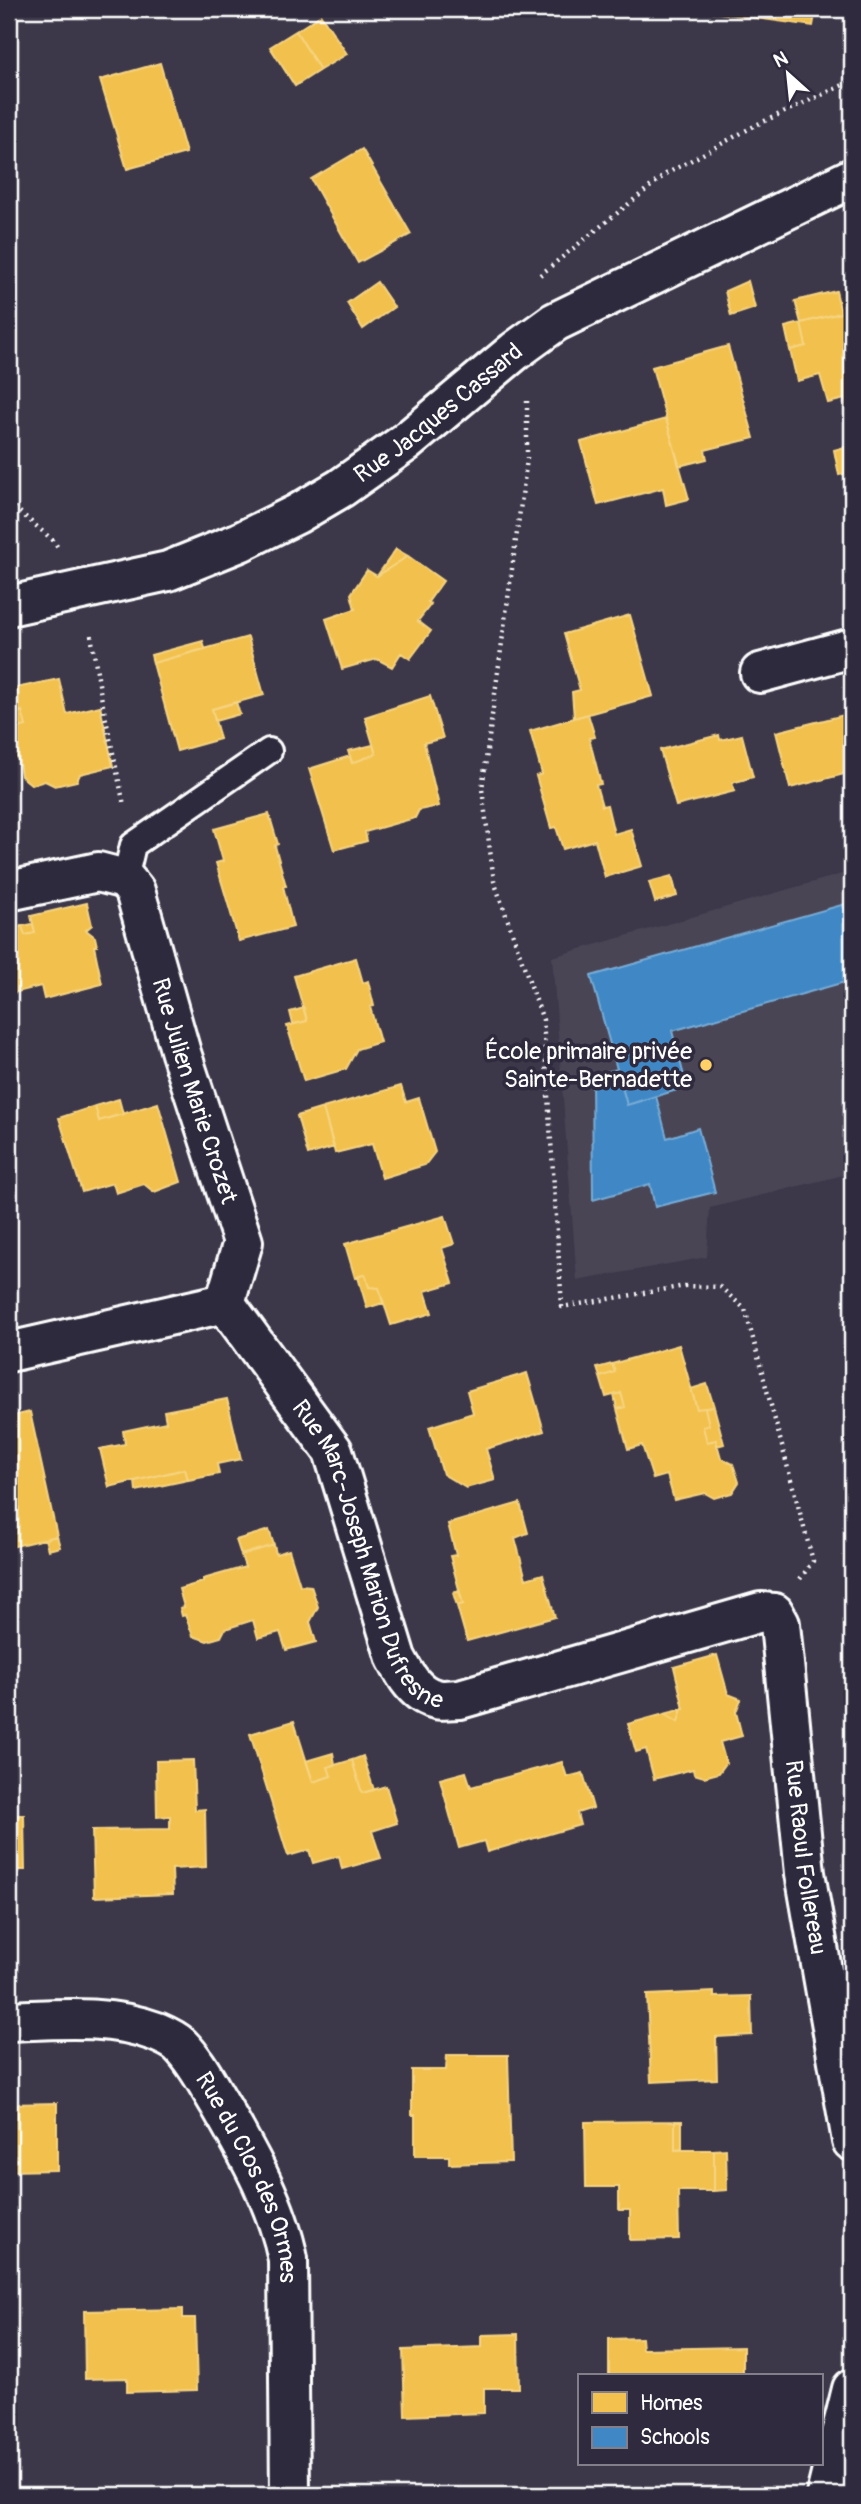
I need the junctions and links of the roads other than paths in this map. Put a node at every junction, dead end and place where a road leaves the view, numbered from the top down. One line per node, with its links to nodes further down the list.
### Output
1 (852, 178): 2 (street, Rue Jacques Cassard)
2 (9, 606)
3 (852, 648): 4 (street)
4 (760, 673)
5 (269, 751): 6 (lane)
6 (129, 862): 7 (street); 8 (street, Rue Julien Marie Crozet)
7 (9, 891)
8 (225, 1303): 9 (street); 10 (street, Rue Marc-Joseph Marion Dufresne)
9 (9, 1352)
10 (774, 1613): 12 (street, Rue Raoul Follereau)
11 (9, 2021): 14 (street, Rue du Clos des Ormes)
12 (852, 2141)
13 (852, 2389): 15 (street)
14 (290, 2495)
15 (825, 2495)

